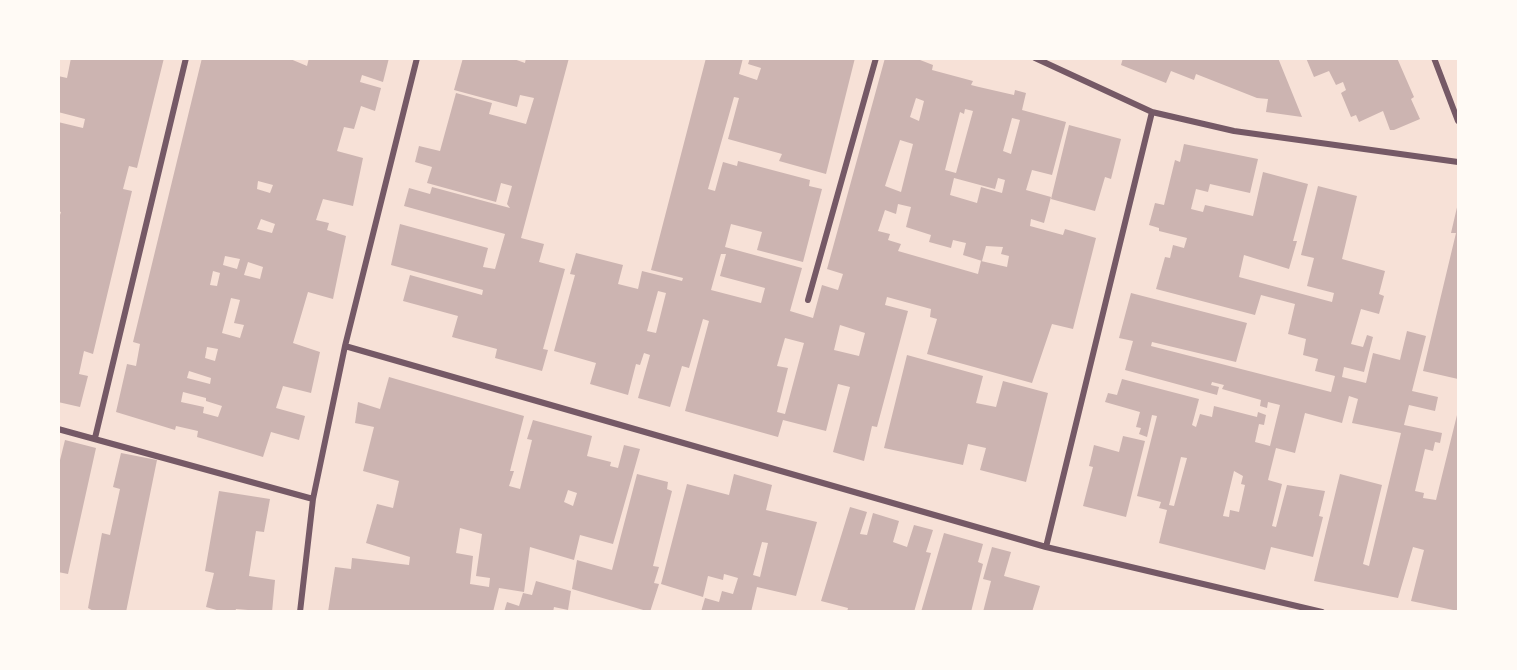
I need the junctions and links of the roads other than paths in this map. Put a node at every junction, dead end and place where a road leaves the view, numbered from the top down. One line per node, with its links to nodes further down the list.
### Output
1 (186, 58): 13 (street)
2 (417, 58): 11 (street)
3 (876, 58): 10 (street)
4 (1035, 58): 6 (street)
5 (1434, 58): 8 (street)
6 (1050, 61): 7 (street)
7 (1152, 112): 9 (street); 15 (street)
8 (1458, 121)
9 (1458, 162)
10 (808, 300)
11 (345, 346): 14 (street); 15 (street)
12 (58, 429): 13 (street)
13 (95, 438): 14 (street)
14 (313, 499): 16 (street)
15 (1046, 547): 17 (street)
16 (300, 612)
17 (1322, 612)

